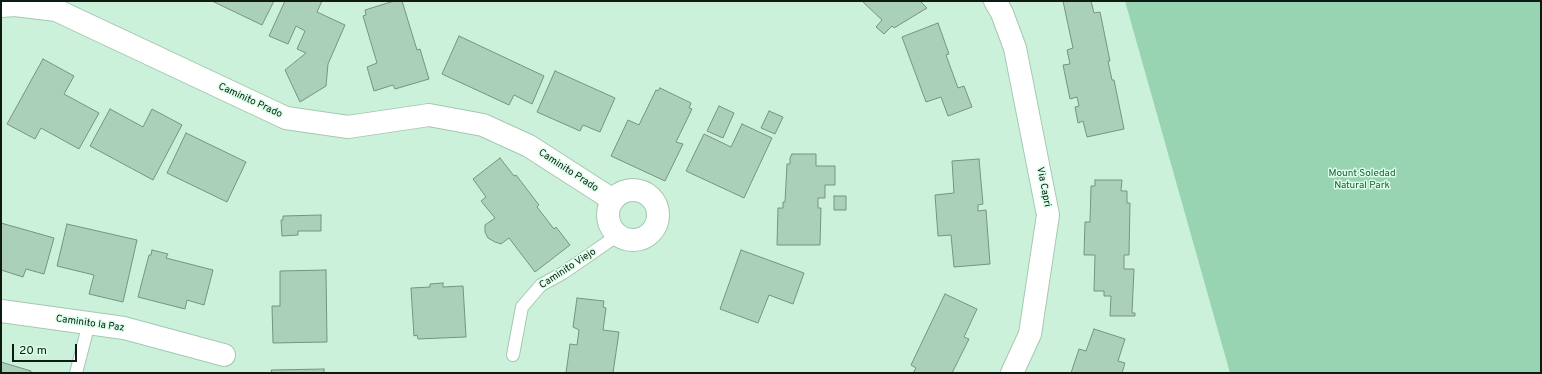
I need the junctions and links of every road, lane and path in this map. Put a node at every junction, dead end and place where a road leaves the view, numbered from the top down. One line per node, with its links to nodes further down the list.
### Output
1 (995, 1): 10 (street, Via Capri)
2 (1, 6): 3 (street, Caminito Prado)
3 (613, 200): 4 (street); 4 (street)
4 (618, 235): 8 (lane, Caminito Viejo)
5 (1, 312): 6 (street, Caminito la Paz)
6 (89, 323): 7 (street, Caminito la Paz); 9 (lane)
7 (224, 355)
8 (513, 355)
9 (76, 373)
10 (1012, 373)

